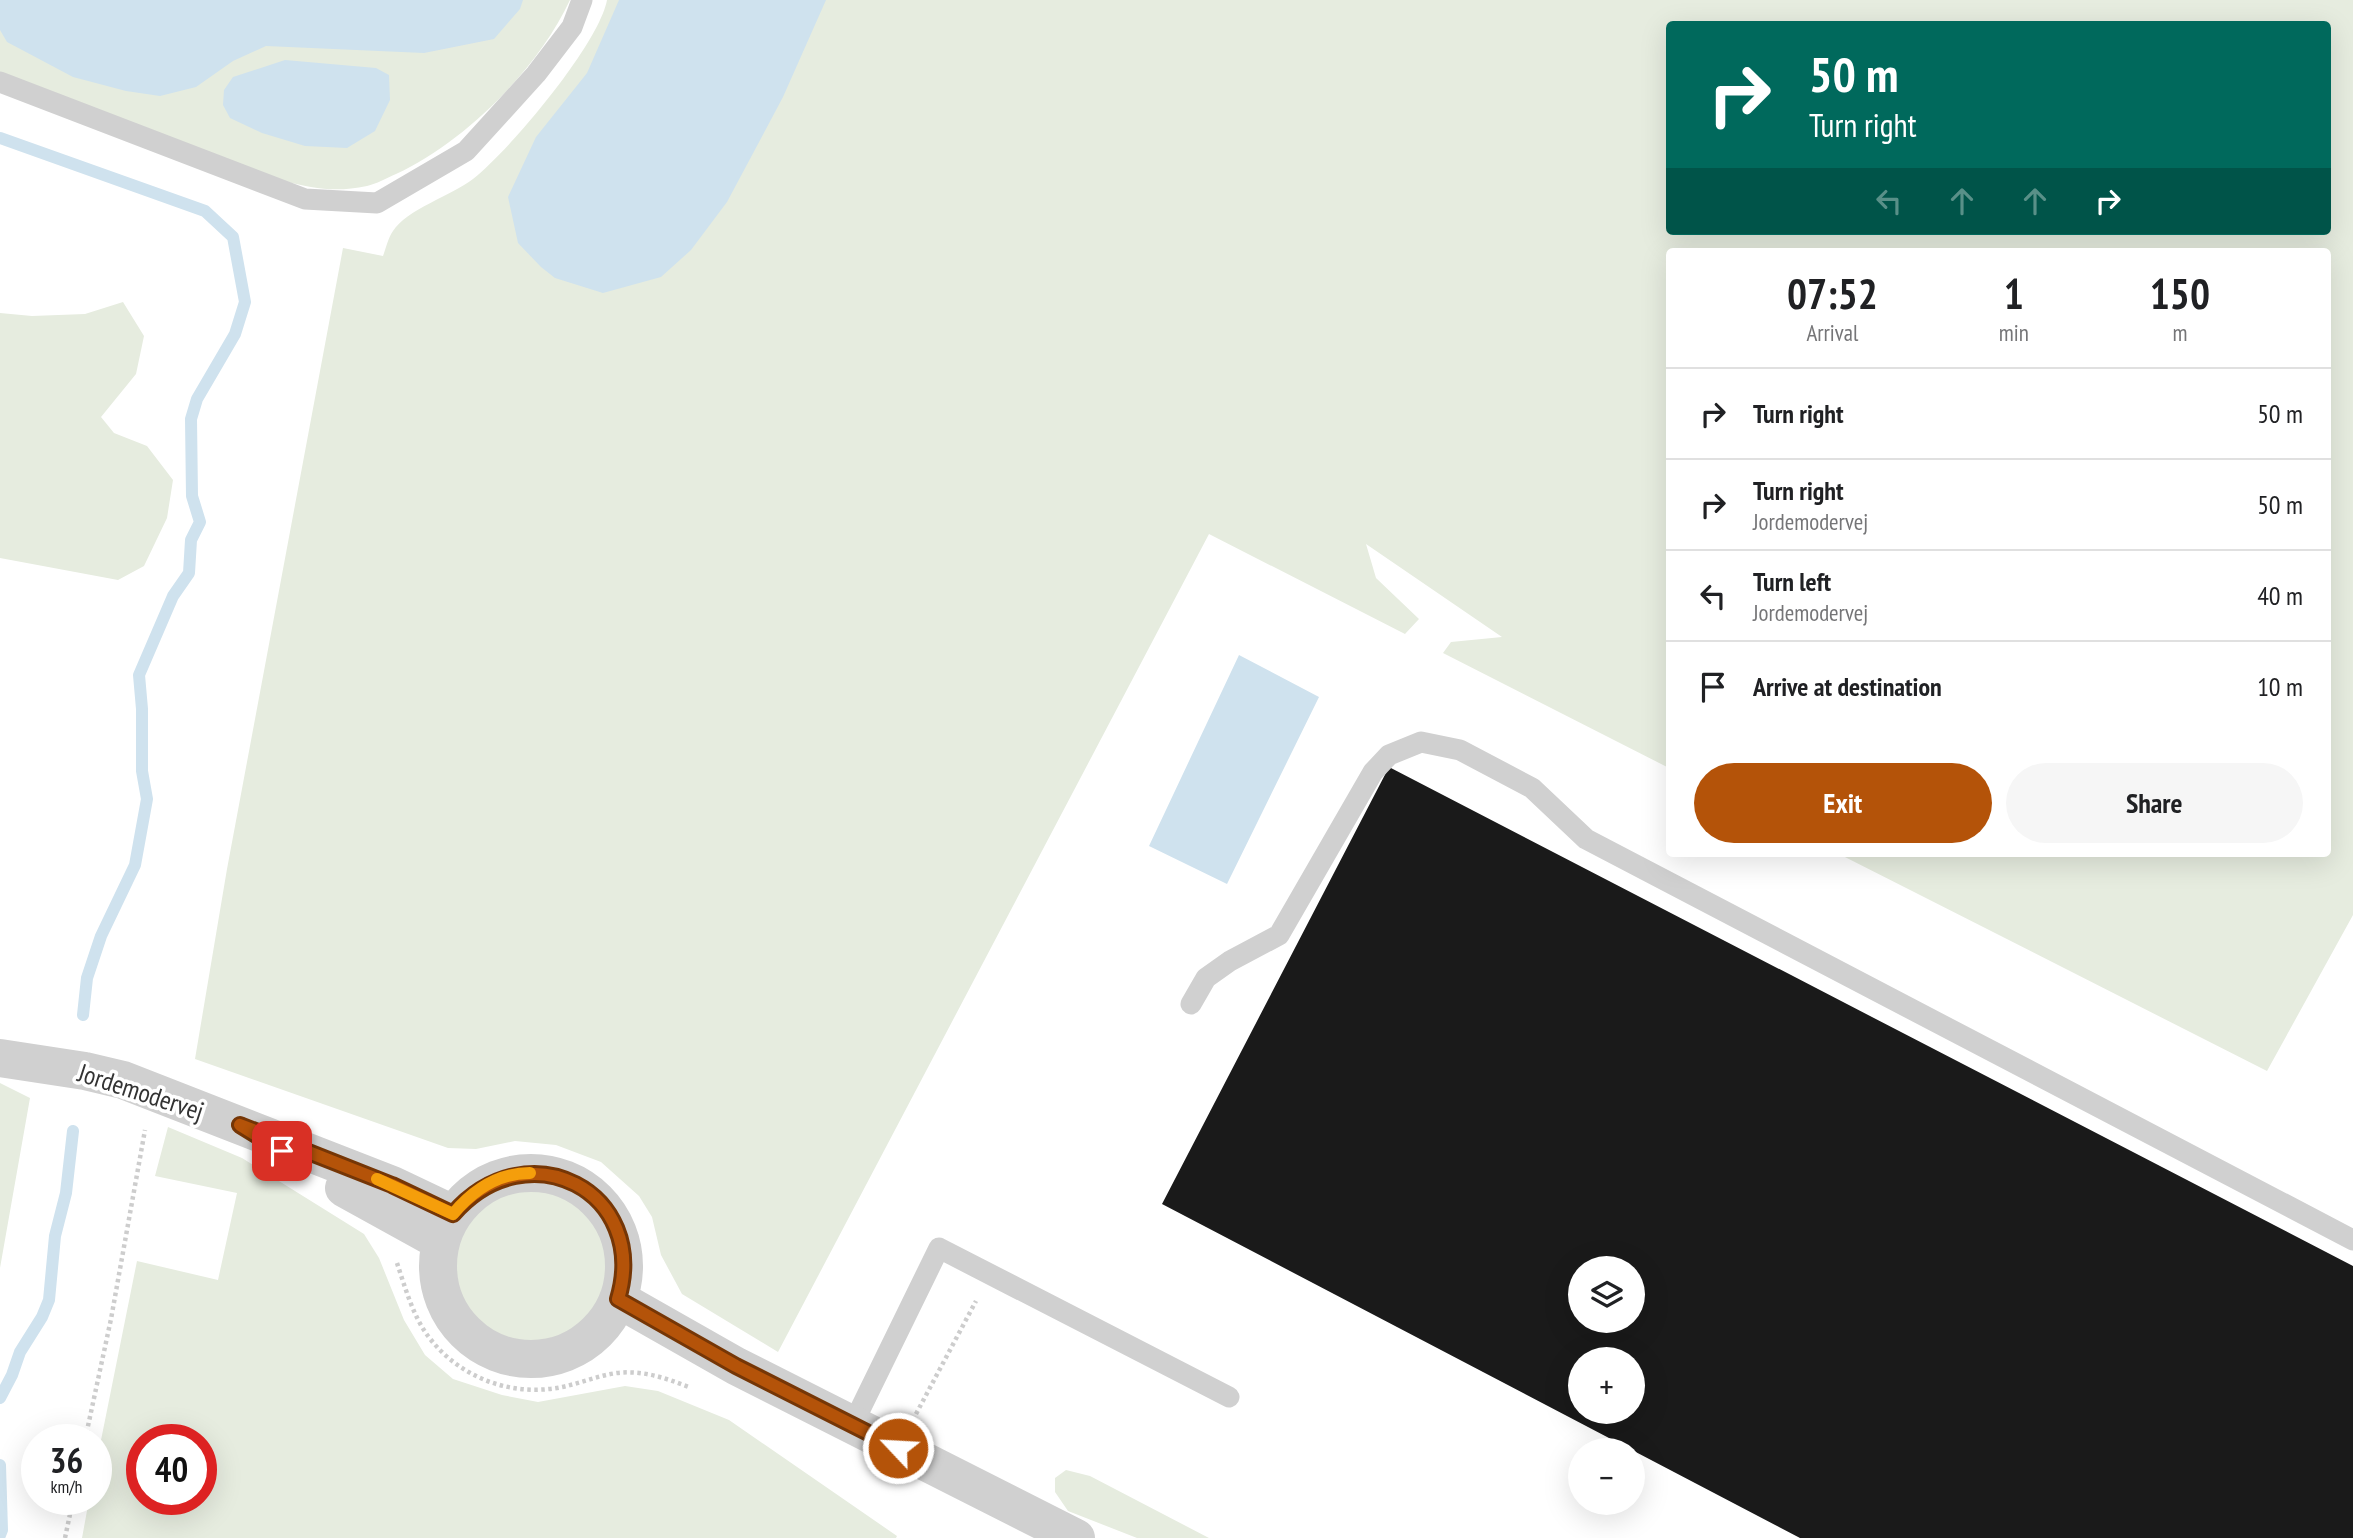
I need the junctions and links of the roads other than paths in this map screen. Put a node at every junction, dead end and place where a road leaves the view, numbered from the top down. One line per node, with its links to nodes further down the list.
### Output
1 (582, 0): 2 (lane)
2 (0, 82)
3 (1191, 1004): 6 (lane)
4 (0, 1058): 5 (street, Jordemodervej)
5 (447, 1227): 7 (street); 7 (street)
6 (2353, 1240)
7 (613, 1309): 9 (street)
8 (1229, 1396): 9 (lane)
9 (852, 1426): 10 (street)
10 (1076, 1538)

